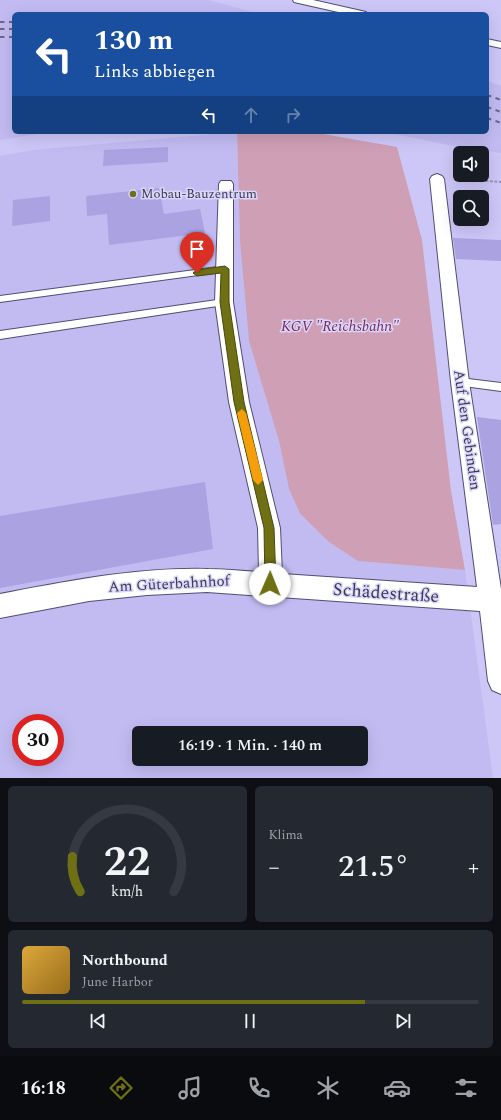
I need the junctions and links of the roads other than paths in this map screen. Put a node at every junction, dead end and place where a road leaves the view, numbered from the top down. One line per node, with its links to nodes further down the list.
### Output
1 (298, 0): 2 (street)
2 (353, 12)
3 (489, 42): 4 (street)
4 (501, 45)
5 (437, 179): 11 (street, Auf den Gebinden)
6 (226, 184): 7 (street)
7 (225, 269): 8 (lane); 9 (street)
8 (0, 299)
9 (224, 302): 10 (lane); 13 (street)
10 (0, 335)
11 (460, 382): 12 (lane); 14 (street, Auf den Gebinden)
12 (501, 386)
13 (270, 584): 14 (street, Schädestraße); 15 (street, Am Güterbahnhof)
14 (496, 601): 16 (street, Auf den Gebinden)
15 (0, 606)
16 (501, 681)

